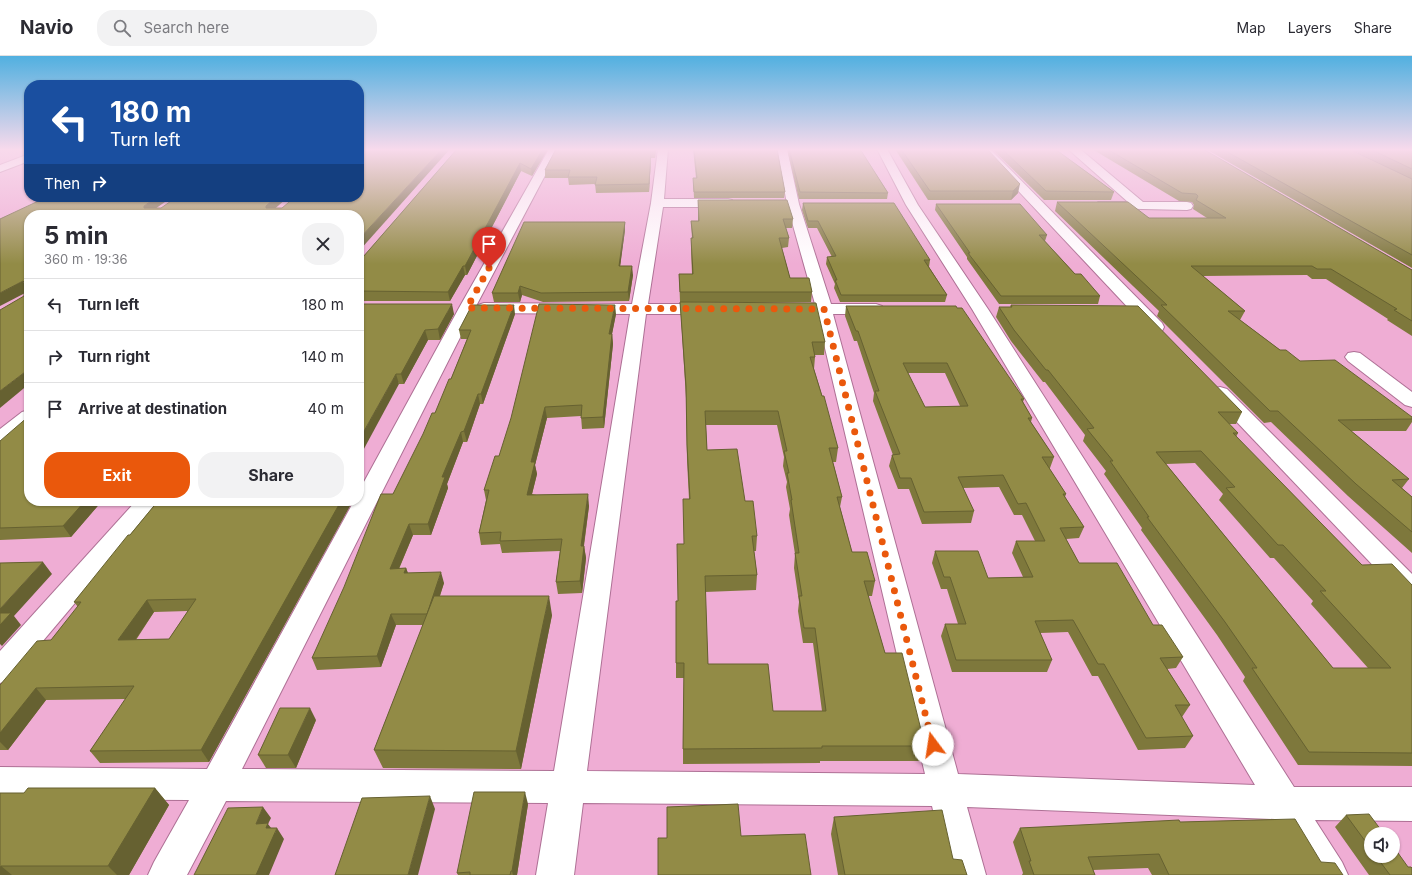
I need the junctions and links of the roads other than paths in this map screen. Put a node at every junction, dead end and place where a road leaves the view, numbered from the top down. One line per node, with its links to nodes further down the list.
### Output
1 (531, 187): 12 (street)
2 (659, 187): 7 (street)
3 (790, 187): 16 (street)
4 (902, 187): 35 (street)
5 (1022, 187): 19 (street)
6 (1119, 187): 10 (street)
7 (657, 203): 8 (street); 13 (street)
8 (740, 203)
9 (1086, 205): 10 (street)
10 (1142, 206): 11 (street)
11 (1188, 206)
12 (459, 308): 13 (street); 26 (street)
13 (638, 308): 14 (street); 33 (street)
14 (724, 309)
15 (770, 309): 16 (street)
16 (824, 309): 17 (street); 34 (street)
17 (894, 309)
18 (1115, 310): 19 (street)
19 (1139, 310): 20 (street)
20 (1166, 338)
21 (1354, 357): 23 (street)
22 (1206, 378): 29 (street)
23 (1412, 401)
24 (24, 420): 25 (street)
25 (0, 440)
26 (364, 495)
27 (145, 506): 30 (street)
28 (358, 506): 32 (street)
29 (1412, 590)
30 (1, 669)
31 (0, 783): 32 (street)
32 (216, 786): 33 (street); 37 (street)
33 (568, 788): 34 (street); 38 (street)
34 (944, 790): 35 (street); 39 (street)
35 (1286, 803): 36 (street); 40 (street)
36 (1412, 804)
37 (167, 875)
38 (555, 875)
39 (967, 875)
40 (1329, 875)

